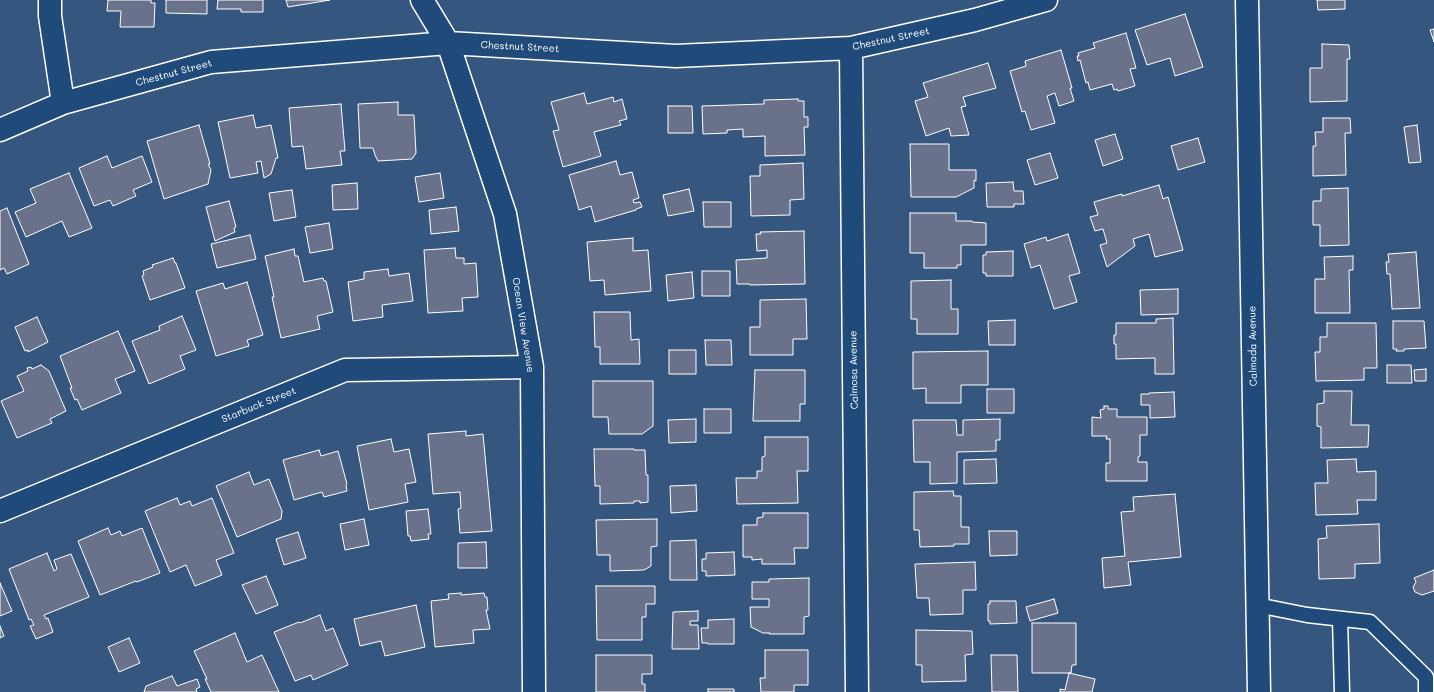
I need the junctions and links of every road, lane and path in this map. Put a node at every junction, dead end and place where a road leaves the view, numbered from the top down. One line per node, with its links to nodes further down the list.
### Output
1 (50, 0): 7 (street)
2 (422, 0): 5 (street, Ocean View Avenue)
3 (1046, 0): 6 (street, Chestnut Street)
4 (1247, 0): 11 (street, Calmada Avenue)
5 (448, 43): 6 (street, Chestnut Street); 7 (street, Chestnut Street); 9 (street, Ocean View Avenue)
6 (851, 48): 14 (street, Calmosa Avenue)
7 (63, 103): 8 (street, Chestnut Street)
8 (0, 130)
9 (532, 367): 10 (street, Starbuck Street); 13 (street, Ocean View Avenue)
10 (0, 511)
11 (1257, 605): 12 (lane); 15 (street, Calmada Avenue)
12 (1340, 619): 16 (lane); 17 (lane)
13 (529, 691)
14 (857, 692)
15 (1259, 692)
16 (1342, 692)
17 (1426, 692)

